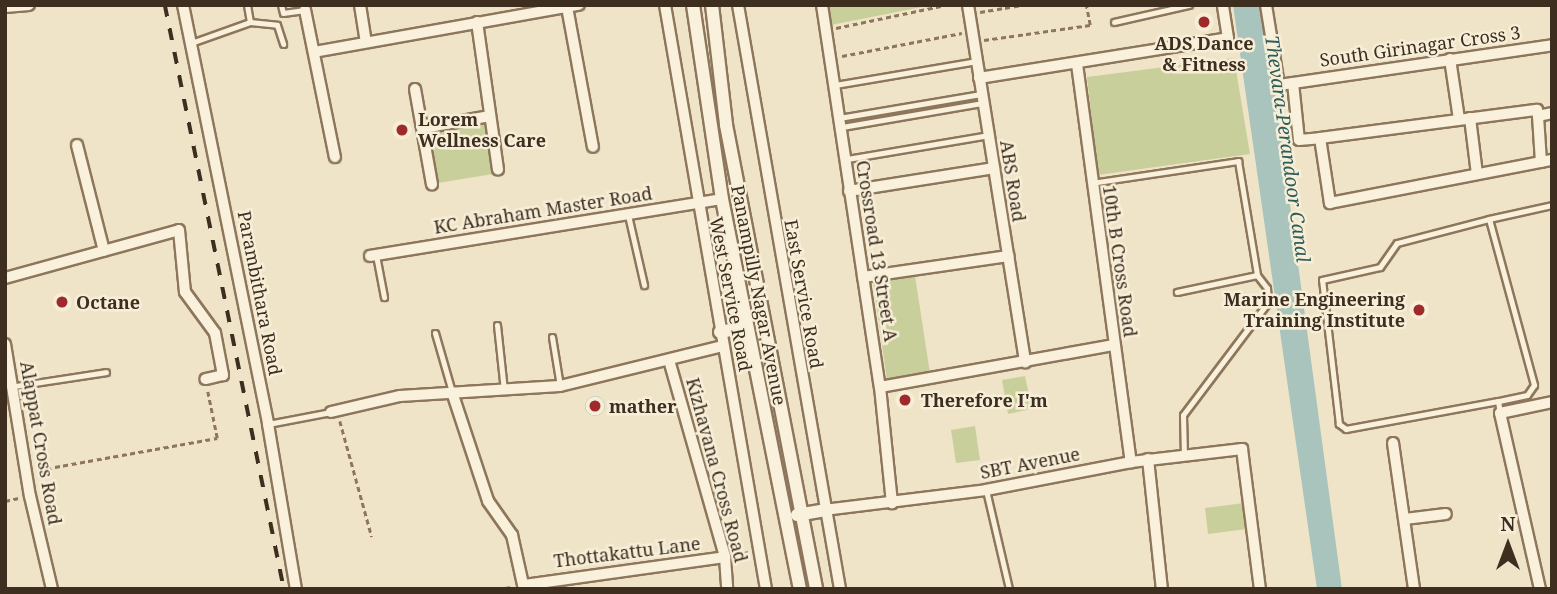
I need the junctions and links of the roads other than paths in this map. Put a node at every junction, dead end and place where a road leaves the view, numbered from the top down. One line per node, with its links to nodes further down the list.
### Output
1 (29, 5): 16 (street)
2 (183, 5): 23 (street, Parambithara Road)
3 (247, 5): 19 (lane)
4 (281, 5): 17 (lane)
5 (360, 5): 22 (street)
6 (665, 5): 55 (street, West Service Road)
7 (693, 5): 54 (street, Panampilly Nagar Avenue)
8 (712, 5): 95 (street, Panampilly Nagar Avenue)
9 (738, 5): 94 (street, East Service Road)
10 (822, 5): 32 (street, Crossroad 13 Street A)
11 (1189, 5): 21 (lane)
12 (1233, 5): 15 (street)
13 (1266, 5): 31 (street)
14 (573, 6): 20 (street); 44 (street)
15 (1224, 6): 29 (street)
16 (5, 8)
17 (305, 10): 26 (street)
18 (969, 10): 28 (street, ABS Road)
19 (250, 22): 23 (lane); 24 (lane)
20 (477, 22): 22 (street); 36 (street)
21 (1114, 22)
22 (366, 41): 26 (street)
23 (191, 44): 87 (street, Parambithara Road)
24 (283, 44)
25 (1552, 45): 27 (street, South Girinagar Cross 3)
26 (314, 52): 45 (street)
27 (1450, 59): 31 (street, South Girinagar Cross 3); 38 (street)
28 (977, 61): 30 (street, ABS Road); 32 (lane)
29 (1077, 64): 30 (street); 51 (street, 10th B Cross Road)
30 (979, 78): 34 (street, ABS Road)
31 (1293, 83): 42 (street)
32 (834, 85): 39 (street, Crossroad 13 Street A)
33 (415, 89): 40 (street)
34 (983, 98): 39 (lane); 41 (street, ABS Road)
35 (1552, 113): 37 (street)
36 (491, 116): 40 (street); 49 (street)
37 (1538, 116): 38 (street); 47 (street)
38 (1465, 119): 42 (street); 50 (street)
39 (840, 122): 46 (street, Crossroad 13 Street A)
40 (423, 128): 52 (street)
41 (989, 135): 46 (lane); 48 (street, ABS Road)
42 (1320, 138): 50 (street)
43 (77, 145): 59 (street)
44 (593, 147)
45 (335, 157)
46 (845, 159): 53 (street, Crossroad 13 Street A)
47 (1547, 161): 50 (street)
48 (994, 168): 53 (street); 61 (street, ABS Road)
49 (498, 170)
50 (1476, 174)
51 (1091, 183): 62 (lane); 74 (street, 10th B Cross Road)
52 (432, 184)
53 (849, 191): 63 (street, Crossroad 13 Street A)
54 (722, 199): 55 (street, KC Abraham Master Road); 69 (street, Panampilly Nagar Avenue)
55 (696, 203): 57 (street, KC Abraham Master Road); 72 (street, West Service Road)
56 (1552, 205): 58 (lane)
57 (627, 212): 60 (street, KC Abraham Master Road); 65 (lane)
58 (1489, 219): 85 (lane); 85 (lane)
59 (104, 251): 64 (street); 78 (street)
60 (373, 256): 67 (lane)
61 (1008, 256): 63 (street); 76 (street, ABS Road)
62 (1257, 275): 66 (lane); 89 (lane)
63 (863, 277): 81 (street, Crossroad 13 Street A)
64 (5, 278)
65 (645, 285)
66 (1177, 292)
67 (384, 297)
68 (496, 325): 83 (lane)
69 (746, 327): 72 (street); 97 (street, Panampilly Nagar Avenue)
70 (435, 333): 82 (lane)
71 (552, 337): 80 (lane)
72 (721, 339): 75 (street); 104 (street, West Service Road)
73 (5, 344): 79 (street, Alappat Cross Road)
74 (1114, 345): 76 (street); 91 (street, 10th B Cross Road)
75 (669, 360): 80 (street); 99 (street, Kizhavana Cross Road)
76 (1025, 362): 81 (street)
77 (106, 372): 79 (lane)
78 (205, 379)
79 (15, 386): 101 (street, Alappat Cross Road)
80 (560, 386): 83 (street)
81 (880, 387): 93 (street, Crossroad 13 Street A)
82 (452, 392): 83 (street); 86 (street); 100 (street)
83 (505, 393)
84 (1552, 402): 85 (street)
85 (1499, 407): 112 (street)
86 (334, 411): 87 (lane)
87 (268, 424): 102 (street, Parambithara Road)
88 (1393, 443): 98 (street)
89 (1184, 456): 90 (street, SBT Avenue); 110 (street, SBT Avenue)
90 (1148, 459): 91 (street, SBT Avenue); 109 (street)
91 (1131, 462): 92 (street, SBT Avenue)
92 (986, 490): 93 (street, SBT Avenue); 108 (lane)
93 (892, 503): 94 (street, SBT Avenue)
94 (824, 510): 95 (street); 107 (street, East Service Road)
95 (802, 514): 97 (street); 106 (street, Panampilly Nagar Avenue)
96 (1446, 514): 98 (street)
97 (786, 516): 105 (street, Panampilly Nagar Avenue)
98 (1405, 519): 111 (street)
99 (725, 558): 100 (street, Thottakattu Lane); 103 (street, Kizhavana Cross Road)
100 (524, 587)
101 (52, 589)
102 (296, 589)
103 (727, 589)
104 (766, 589)
105 (800, 589)
106 (816, 589)
107 (840, 589)
108 (1009, 589)
109 (1163, 589)
110 (1260, 589)
111 (1414, 589)
112 (1540, 589)

